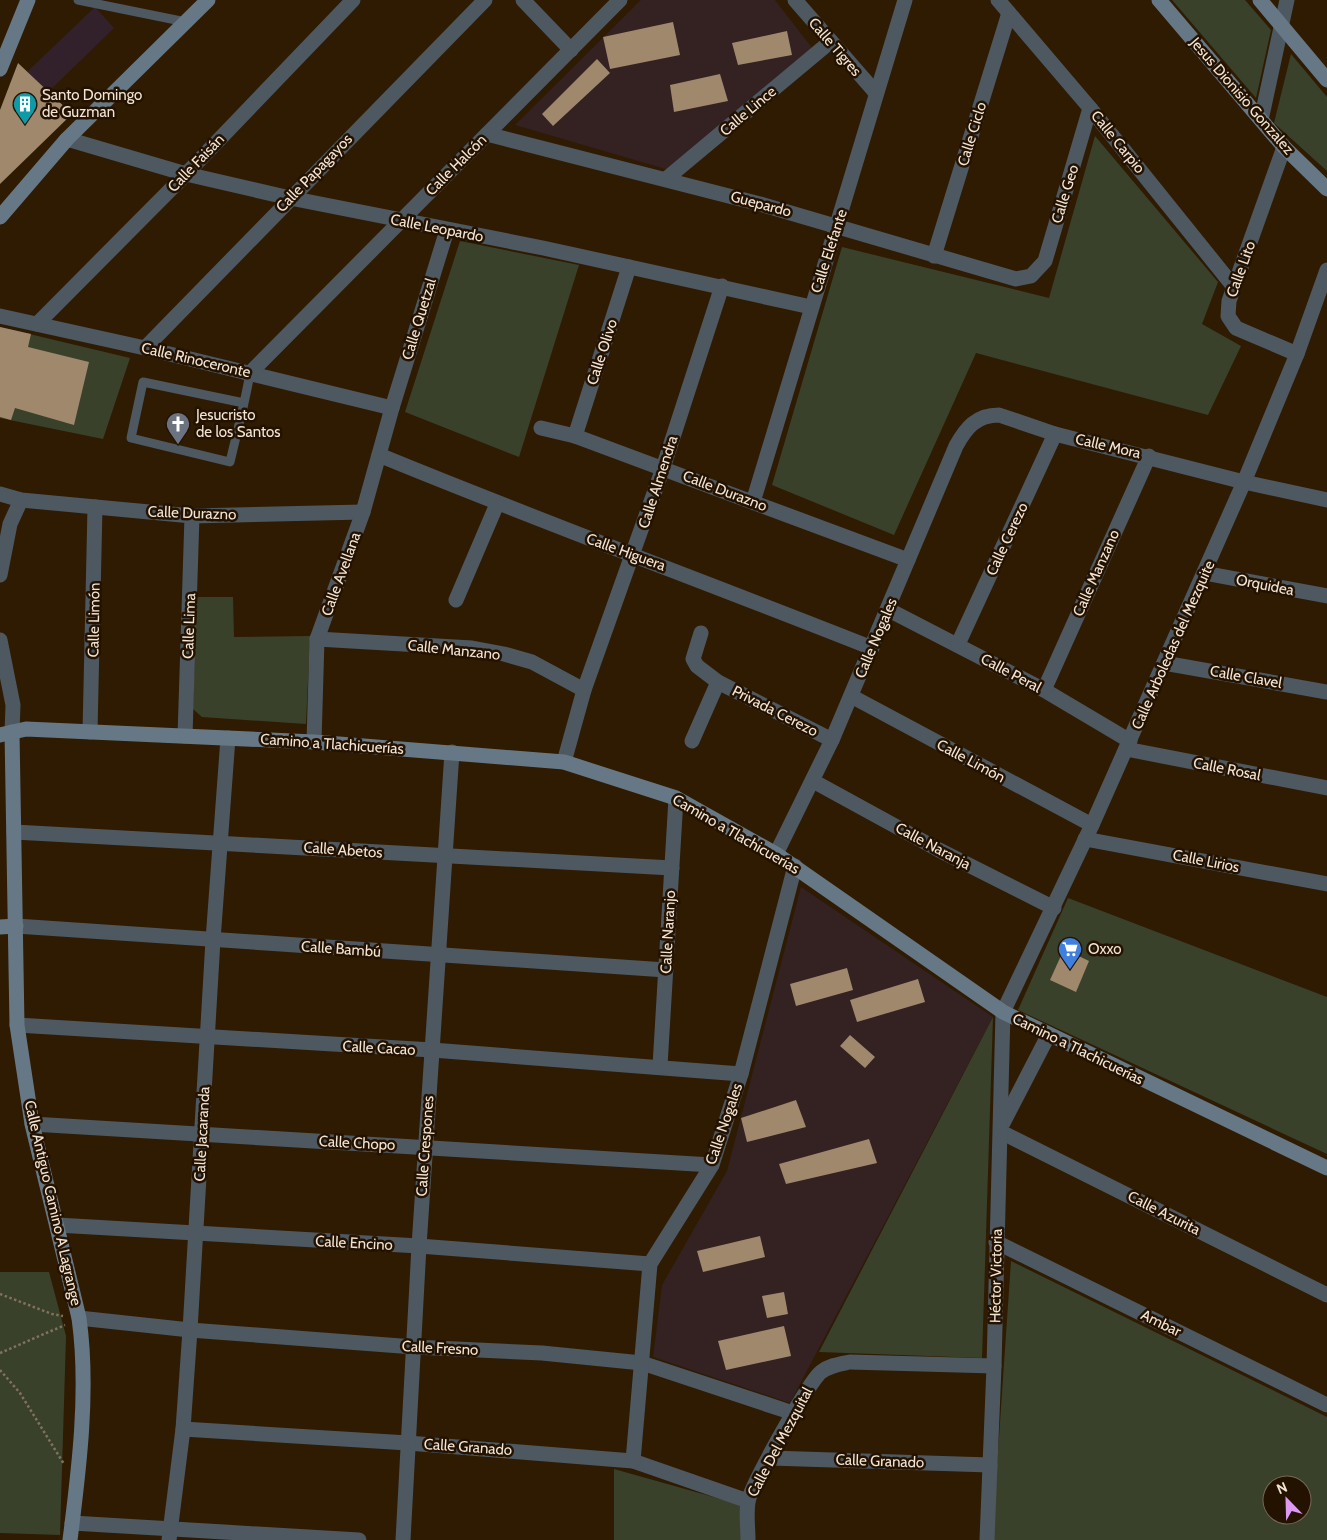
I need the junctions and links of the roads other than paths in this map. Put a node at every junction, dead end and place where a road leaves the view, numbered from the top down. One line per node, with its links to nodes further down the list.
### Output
1 (28, 0): 19 (street)
2 (78, 0): 15 (lane)
3 (208, 0): 15 (street)
4 (353, 0): 27 (street, Calle Faisán)
5 (485, 0): 30 (street, Calle Papagayos)
6 (523, 0): 18 (street)
7 (620, 0): 18 (street, Calle Halcón)
8 (795, 0): 17 (street, Calle Tigres)
9 (905, 0): 21 (street, Calle Elefante)
10 (998, 0): 14 (street, Calle Carpio)
11 (1159, 0): 23 (street, Jesus Dionisio Gonzalez)
12 (1260, 0): 16 (street)
13 (1287, 0): 16 (street)
14 (1009, 13): 22 (street, Calle Carpio); 35 (street, Calle Ciclo)
15 (186, 22): 25 (street)
16 (1282, 26): 20 (street); 23 (street)
17 (830, 42): 21 (street, Calle Tigres); 28 (street, Calle Lince)
18 (571, 50): 24 (street, Calle Halcón)
19 (0, 69)
20 (1327, 80)
21 (876, 93): 33 (street, Calle Elefante)
22 (1090, 108): 38 (street, Calle Geo); 40 (street, Calle Carpio)
23 (1261, 120): 26 (street, Jesus Dionisio Gonzalez)
24 (487, 134): 28 (street, Guepardo); 32 (street, Calle Halcón)
25 (66, 139): 27 (street, Calle Leopardo); 31 (street)
26 (1284, 146): 29 (street, Jesus Dionisio Gonzalez); 40 (street, Calle Lito)
27 (186, 174): 30 (street, Calle Leopardo); 43 (street, Calle Faisán)
28 (666, 179): 33 (street, Guepardo)
29 (1327, 189)
30 (290, 198): 32 (street, Calle Leopardo); 44 (street, Calle Papagayos)
31 (0, 217)
32 (400, 222): 34 (street, Calle Leopardo); 46 (street, Calle Halcón)
33 (837, 226): 35 (street, Guepardo); 41 (street, Calle Elefante)
34 (447, 230): 36 (street, Calle Leopardo); 48 (street, Calle Quetzal)
35 (934, 256): 38 (street, Guepardo)
36 (629, 267): 39 (street, Calle Leopardo); 52 (street, Calle Olivo)
37 (1327, 270): 45 (street, Calle Arboledas del Mezquite)
38 (1032, 276)
39 (722, 286): 41 (street, Calle Leopardo); 55 (street, Calle Almendra)
40 (1234, 287): 45 (street, Calle Lito)
41 (811, 307): 60 (street, Calle Elefante)
42 (0, 316): 43 (street, Calle Rinoceronte)
43 (37, 324): 44 (street, Calle Rinoceronte)
44 (145, 348): 46 (street, Calle Rinoceronte)
45 (1297, 354): 56 (street, Calle Arboledas del Mezquite)
46 (250, 373): 47 (lane); 48 (street, Calle Rinoceronte)
47 (244, 403): 47 (lane)
48 (392, 408): 53 (street, Calle Avellana)
49 (974, 422): 51 (street, Calle Mora); 66 (street, Calle Nogales)
50 (541, 428): 52 (street, Calle Durazno)
51 (1056, 434): 54 (street, Calle Mora); 75 (street, Calle Cerezo)
52 (575, 436): 55 (street, Calle Durazno)
53 (379, 455): 61 (street, Calle Higuera); 63 (street, Calle Avellana)
54 (1149, 456): 56 (street, Calle Mora); 80 (street, Calle Manzano)
55 (663, 468): 60 (street, Calle Durazno); 65 (street, Calle Almendra)
56 (1244, 482): 59 (street, Calle Mora); 67 (street, Calle Arboledas del Mezquite)
57 (0, 494): 58 (street, Calle Durazno)
58 (21, 500): 62 (street, Calle Durazno); 68 (street)
59 (1327, 500)
60 (753, 502): 66 (street, Calle Durazno)
61 (496, 504): 65 (street, Calle Higuera); 70 (street)
62 (95, 507): 64 (street, Calle Durazno); 83 (street, Calle Limón)
63 (364, 512): 64 (street, Calle Durazno); 73 (street, Calle Avellana)
64 (192, 516): 85 (street, Calle Lima)
65 (634, 554): 76 (street, Calle Higuera); 79 (street, Calle Almendra)
66 (908, 560): 71 (street, Calle Nogales)
67 (1204, 573): 69 (street, Orquidea); 77 (street, Calle Arboledas del Mezquite)
68 (0, 575)
69 (1327, 596)
70 (456, 600)
71 (889, 610): 75 (street, Calle Peral); 76 (street, Calle Nogales)
72 (701, 634): 78 (street, Privada Cerezo)
73 (317, 639): 79 (street, Calle Manzano); 89 (street, Calle Avellana)
74 (0, 640): 84 (street)
75 (958, 644): 80 (street, Calle Peral)
76 (872, 648): 82 (street, Calle Nogales)
77 (1164, 663): 81 (street, Calle Clavel); 90 (street, Calle Arboledas del Mezquite)
78 (718, 682): 87 (street, Privada Cerezo); 88 (street, Privada Cerezo)
79 (584, 690): 92 (street, Calle Almendra)
80 (1044, 690): 90 (street, Calle Peral)
81 (1327, 692)
82 (851, 696): 87 (street, Calle Nogales); 97 (street, Calle Limón)
83 (90, 732): 84 (street, Camino a Tlachicuerías); 85 (street, Camino a Tlachicuerías)
84 (6, 733): 96 (street, Calle Antiguo Camino A Lagrange)
85 (185, 736): 86 (street, Camino a Tlachicuerías)
86 (228, 738): 89 (street, Camino a Tlachicuerías); 98 (street, Calle Jacaranda)
87 (832, 740): 93 (street, Calle Nogales)
88 (692, 741)
89 (314, 742): 91 (street, Camino a Tlachicuerías)
90 (1128, 745): 94 (street, Calle Rosal); 97 (street, Calle Arboledas del Mezquite)
91 (452, 752): 92 (street, Camino a Tlachicuerías); 100 (street, Calle Crespones)
92 (564, 762): 95 (street, Camino a Tlachicuerías)
93 (813, 781): 99 (street, Calle Nogales); 104 (street, Calle Naranja)
94 (1327, 788)
95 (676, 798): 99 (street, Camino a Tlachicuerías); 102 (street, Calle Naranjo)
96 (14, 832): 98 (street, Calle Abetos); 105 (street, Calle Antiguo Camino A Lagrange)
97 (1088, 832): 103 (street, Calle Lirios); 104 (street, Calle Arboledas del Mezquite)
98 (220, 842): 100 (street, Calle Abetos); 107 (street, Calle Jacaranda)
99 (776, 854): 101 (street, Camino a Tlachicuerías)
100 (444, 857): 102 (street, Calle Abetos); 108 (street, Calle Crespones)
101 (795, 866): 110 (street, Camino a Tlachicuerías); 116 (street, Calle Nogales)
102 (672, 868): 109 (street, Calle Naranjo)
103 (1327, 884)
104 (1054, 908): 110 (street, Calle Arboledas del Mezquite)
105 (16, 926): 106 (street); 107 (street, Calle Bambú); 111 (street, Calle Antiguo Camino A Lagrange)
106 (0, 927)
107 (213, 940): 108 (street, Calle Bambú); 113 (street, Calle Jacaranda)
108 (439, 956): 109 (street, Calle Bambú); 114 (street, Calle Crespones)
109 (666, 970): 115 (street, Calle Naranjo)
110 (1003, 1012): 112 (street, Camino a Tlachicuerías); 118 (street, Héctor Victoria)
111 (17, 1025): 113 (street, Calle Cacao); 117 (street, Calle Antiguo Camino A Lagrange)
112 (1048, 1036): 118 (street); 122 (street, Camino a Tlachicuerías)
113 (208, 1038): 114 (street, Calle Cacao); 119 (street, Calle Jacaranda)
114 (432, 1050): 115 (street, Calle Cacao); 120 (street, Calle Crespones)
115 (660, 1066): 116 (street, Calle Cacao)
116 (741, 1074): 121 (street, Calle Nogales)
117 (32, 1124): 119 (street, Calle Chopo); 123 (street, Calle Antiguo Camino A Lagrange)
118 (1001, 1129): 125 (street, Héctor Victoria); 128 (street, Calle Azurita)
119 (202, 1135): 120 (street, Calle Chopo); 124 (street, Calle Jacaranda)
120 (425, 1146): 121 (street, Calle Chopo); 126 (street, Calle Crespones)
121 (712, 1165): 127 (street, Calle Nogales)
122 (1327, 1168)
123 (57, 1225): 124 (street, Calle Encino); 129 (street, Calle Antiguo Camino A Lagrange)
124 (197, 1233): 126 (street, Calle Encino); 130 (street, Calle Jacaranda)
125 (996, 1242): 133 (street, Héctor Victoria); 134 (street, Ambar)
126 (419, 1246): 127 (street, Calle Encino); 131 (street, Calle Crespones)
127 (650, 1264): 132 (street, Calle Nogales)
128 (1327, 1295)
129 (79, 1318): 130 (street, Calle Fresno); 142 (street, Calle Antiguo Camino A Lagrange)
130 (190, 1330): 131 (street, Calle Fresno); 136 (street, Calle Jacaranda)
131 (414, 1347): 132 (street, Calle Fresno); 137 (street, Calle Crespones)
132 (642, 1363): 135 (street, Calle Fresno); 139 (street, Calle Nogales)
133 (994, 1366): 135 (street, Calle Del Mezquital); 140 (street, Héctor Victoria)
134 (1327, 1404)
135 (793, 1413): 138 (street, Calle Del Mezquital)
136 (182, 1429): 137 (street, Calle Granado); 143 (street, Calle Jacaranda)
137 (408, 1443): 139 (street, Calle Granado); 146 (street, Calle Crespones)
138 (770, 1458): 140 (street, Calle Granado); 141 (street, Calle Del Mezquital)
139 (633, 1461): 141 (street, Calle Granado)
140 (990, 1465): 148 (street, Héctor Victoria)
141 (748, 1500): 147 (street, Calle Del Mezquital)
142 (72, 1523): 143 (street); 144 (street, Calle Antiguo Camino A Lagrange)
143 (170, 1535): 145 (street)
144 (70, 1540)
145 (359, 1540)
146 (403, 1540)
147 (748, 1540)
148 (987, 1540)

